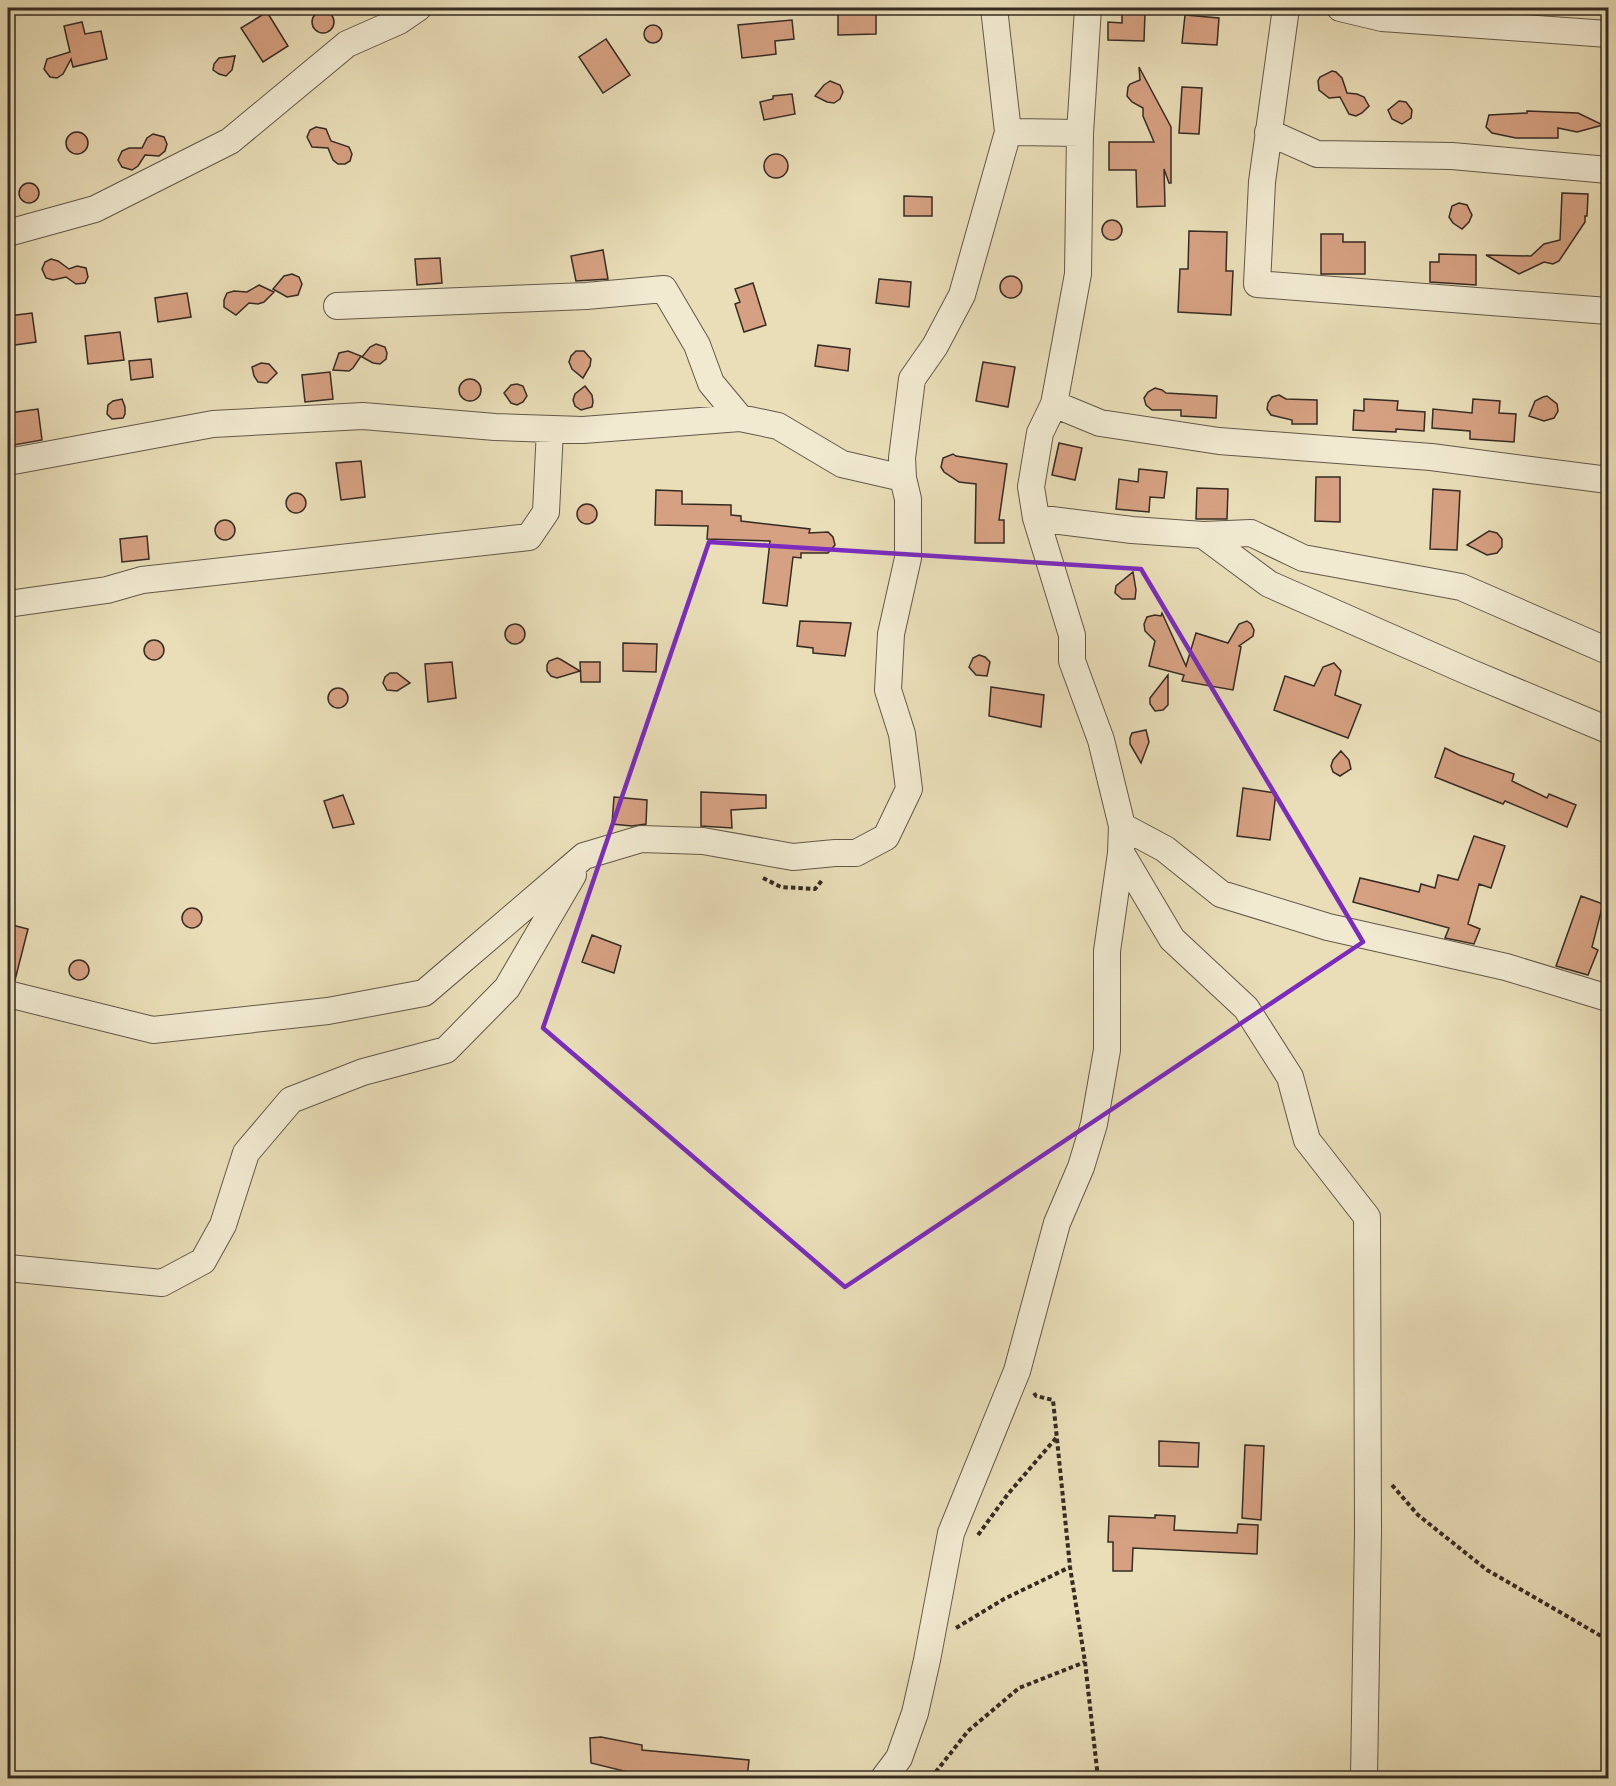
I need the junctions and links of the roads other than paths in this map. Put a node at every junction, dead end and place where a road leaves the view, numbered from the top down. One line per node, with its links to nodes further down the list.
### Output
1 (418, 8): 11 (street)
2 (994, 8): 7 (street)
3 (1088, 8): 9 (street)
4 (1286, 8): 8 (street)
5 (1341, 8): 6 (street)
6 (1608, 34)
7 (1008, 132): 9 (street); 18 (street)
8 (1268, 132): 10 (street); 13 (street)
9 (1080, 133): 14 (street)
10 (1608, 170)
11 (8, 233)
12 (337, 306): 15 (street)
13 (1608, 311)
14 (1054, 404): 19 (street); 20 (street)
15 (740, 418): 16 (street); 18 (street)
16 (550, 429): 17 (street); 22 (street)
17 (8, 462)
18 (903, 478): 27 (street)
19 (1608, 480)
20 (1036, 518): 21 (street); 25 (street)
21 (1203, 535): 23 (street); 24 (street)
22 (8, 604)
23 (1608, 651)
24 (1608, 730)
25 (1122, 825): 26 (street); 29 (street)
26 (1121, 853): 31 (street); 32 (street)
27 (584, 856): 28 (street); 30 (street)
28 (8, 994)
29 (1608, 998)
30 (8, 1268)
31 (1364, 1775)
32 (884, 1779)

